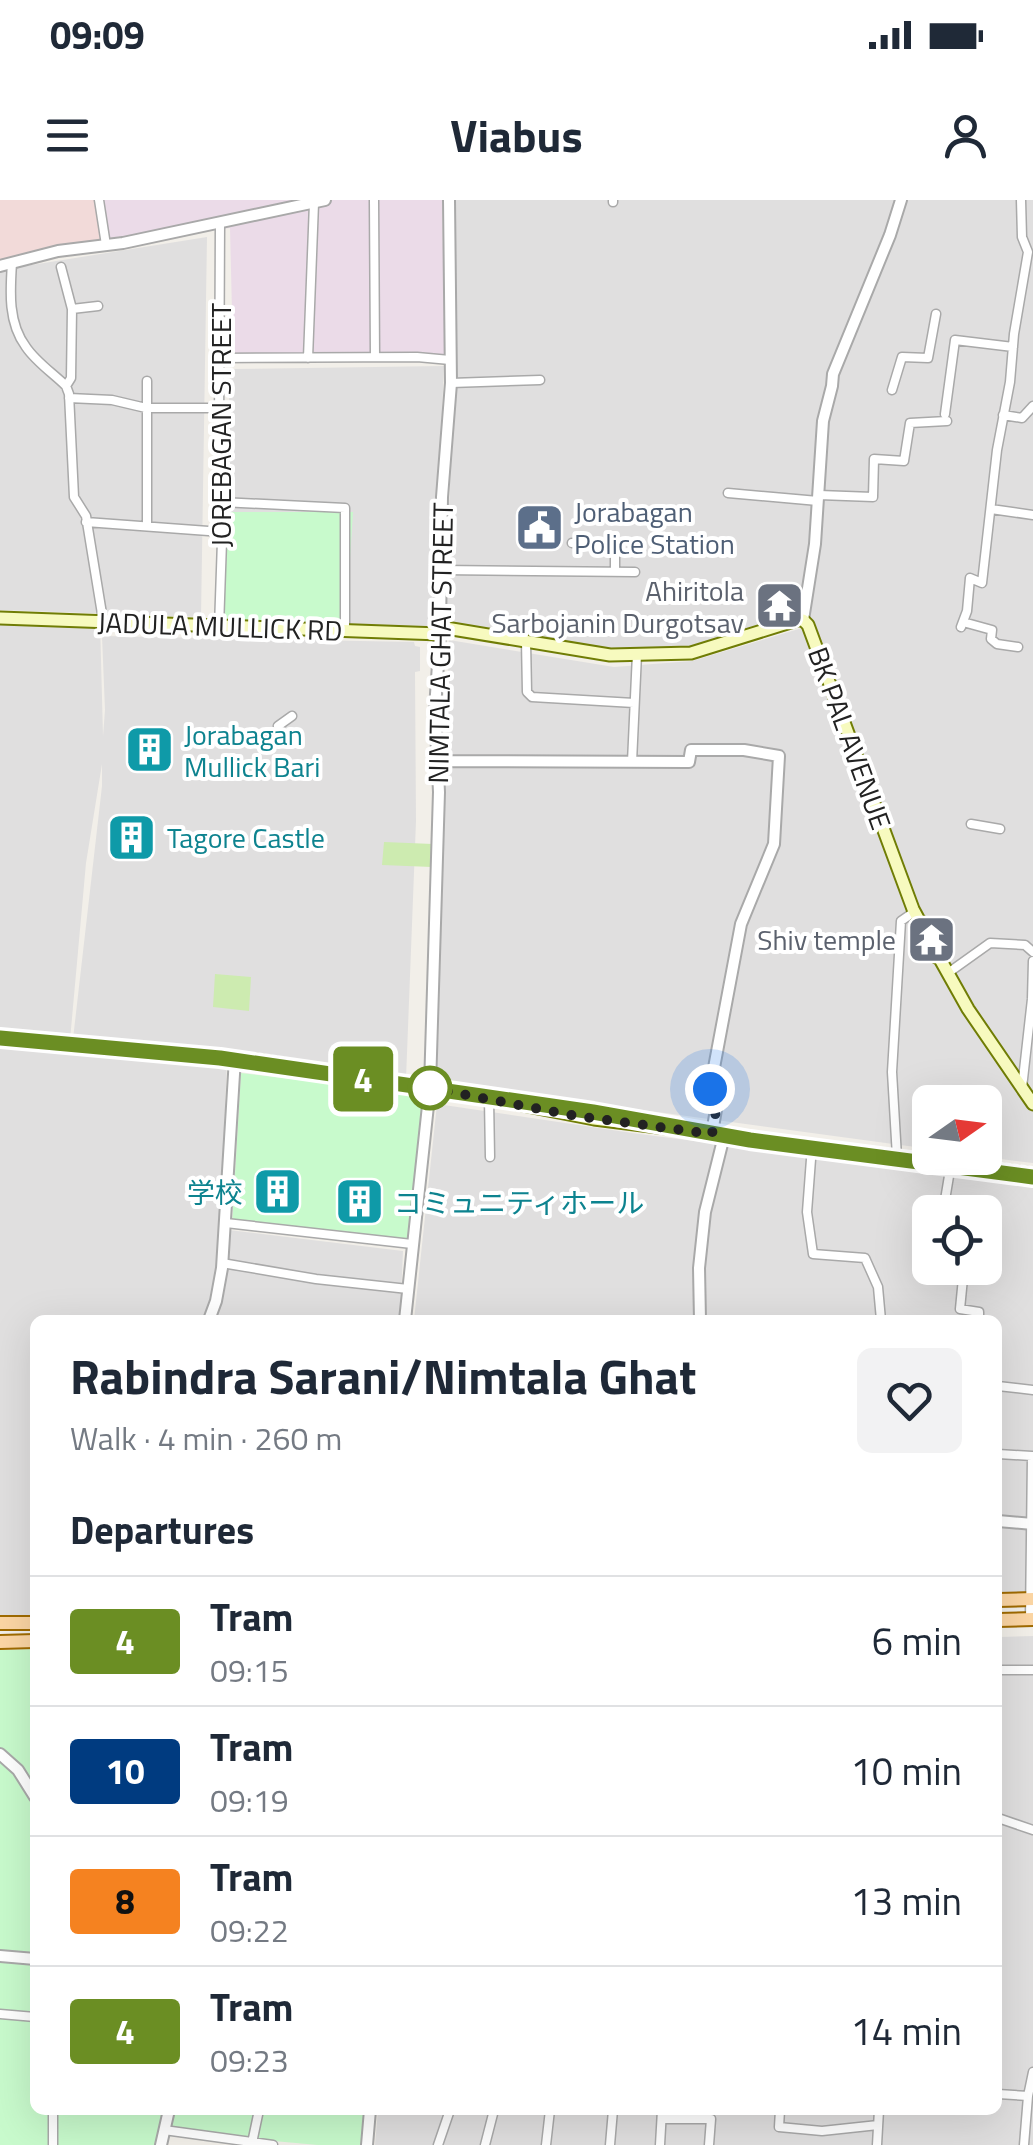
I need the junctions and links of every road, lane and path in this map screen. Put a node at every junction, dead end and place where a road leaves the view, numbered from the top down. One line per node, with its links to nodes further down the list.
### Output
1 (100, 200): 8 (street)
2 (374, 200): 15 (street)
3 (449, 200): 18 (street, NIMTALA GHAT STREET)
4 (901, 200): 30 (street)
5 (1021, 200): 14 (street)
6 (320, 201): 7 (street); 17 (street)
7 (220, 222): 8 (street); 16 (street, JOREBAGAN STREET)
8 (106, 244): 9 (street)
9 (6, 265): 22 (street)
10 (61, 267): 12 (street)
11 (98, 306): 12 (street)
12 (72, 309): 22 (street)
13 (936, 314): 23 (street)
14 (1013, 347): 28 (street); 30 (street)
15 (375, 357): 17 (street); 18 (street)
16 (219, 358): 17 (street); 27 (street, JOREBAGAN STREET)
17 (308, 358)
18 (450, 360): 21 (street, NIMTALA GHAT STREET)
19 (540, 380): 21 (street)
20 (148, 382): 26 (street)
21 (450, 383): 38 (street, NIMTALA GHAT STREET)
22 (66, 386): 24 (street)
23 (892, 390)
24 (69, 398): 26 (street); 34 (street)
25 (1033, 406): 28 (street)
26 (146, 408): 27 (street); 35 (street)
27 (219, 408): 31 (street, JOREBAGAN STREET)
28 (1003, 415): 32 (street)
29 (728, 493): 30 (street)
30 (818, 498): 43 (street)
31 (222, 502): 36 (street, JOREBAGAN STREET); 46 (street)
32 (990, 508): 33 (street); 48 (street)
33 (1033, 515)
34 (86, 522): 35 (street); 42 (street)
35 (147, 526): 36 (street)
36 (222, 532): 44 (street, JOREBAGAN STREET)
37 (572, 543): 39 (street)
38 (441, 570): 39 (street); 45 (street, NIMTALA GHAT STREET)
39 (614, 572): 40 (street)
40 (634, 572)
41 (0, 618): 42 (main road, JADULA MULLICK RD)
42 (104, 620): 44 (main road, JADULA MULLICK RD)
43 (804, 620): 49 (main road, BK PAL AVENUE); 55 (main road, BK PAL AVENUE)
44 (219, 627): 46 (main road, JADULA MULLICK RD)
45 (440, 631): 46 (main road, JADULA MULLICK RD); 47 (main road, BK PAL AVENUE); 51 (street, NIMTALA GHAT STREET)
46 (346, 632)
47 (526, 642): 49 (main road, BK PAL AVENUE); 50 (street)
48 (1018, 647)
49 (637, 654): 50 (street)
50 (634, 704): 52 (street)
51 (439, 760): 52 (street); 61 (street, NIMTALA GHAT STREET)
52 (632, 762): 65 (street)
53 (971, 824): 54 (street)
54 (1000, 830)
55 (917, 917): 58 (main road, BK PAL AVENUE); 68 (street)
56 (1033, 952): 58 (street)
57 (1033, 961): 62 (street)
58 (948, 973): 62 (main road, BK PAL AVENUE)
59 (0, 1036): 60 (main road)
60 (235, 1058): 61 (main road); 72 (street)
61 (430, 1086): 63 (main road); 73 (street, NIMTALA GHAT STREET)
62 (1022, 1088): 64 (main road, BK PAL AVENUE)
63 (489, 1099): 65 (main road); 67 (street)
64 (1033, 1104)
65 (718, 1135): 66 (main road); 79 (street)
66 (812, 1146): 68 (main road); 80 (street)
67 (490, 1157)
68 (897, 1157): 69 (main road)
69 (912, 1159)
70 (1002, 1170): 71 (main road)
71 (1033, 1174)
72 (226, 1223): 73 (street); 74 (street)
73 (412, 1244): 76 (street, NIMTALA GHAT STREET)
74 (222, 1263): 76 (street); 77 (street)
75 (962, 1285): 81 (street)
76 (408, 1289): 78 (street, NIMTALA GHAT STREET)
77 (210, 1315)
78 (405, 1315)
79 (700, 1315)
80 (881, 1315)
81 (979, 1315)
82 (1002, 1386): 83 (street)
83 (1033, 1390)
84 (1002, 1454): 86 (street)
85 (1002, 1521): 86 (street)
86 (1031, 1524): 87 (street)
87 (1031, 1599): 88 (main road); 89 (street)
88 (1002, 1600)
89 (1032, 1619): 90 (main road)
90 (1002, 1620)
91 (30, 1622): 92 (main road)
92 (0, 1624)
93 (0, 1642): 94 (main road)
94 (30, 1642)
95 (1002, 1670): 96 (street)
96 (1033, 1670)
97 (0, 1754): 98 (street)
98 (30, 1789)
99 (1002, 1819): 100 (street)
100 (1033, 1830)
101 (0, 1956): 102 (street)
102 (30, 1958)
103 (0, 2014): 104 (street)
104 (30, 2017)
105 (1033, 2072): 107 (street)
106 (1002, 2094): 107 (street)
107 (1028, 2096): 136 (street)
108 (54, 2115): 124 (street)
109 (168, 2115): 121 (street)
110 (259, 2115): 123 (street)
111 (370, 2115): 127 (street)
112 (448, 2115): 128 (street)
113 (493, 2115): 129 (street)
114 (549, 2115): 130 (street)
115 (613, 2115): 131 (street)
116 (662, 2115): 132 (street)
117 (672, 2115): 133 (street)
118 (780, 2115): 122 (street)
119 (878, 2115): 120 (street)
120 (878, 2126): 122 (street); 135 (street)
121 (164, 2130): 123 (street); 125 (street)
122 (822, 2131): 134 (street)
123 (252, 2143): 126 (street)
124 (54, 2145)
125 (161, 2145)
126 (273, 2145)
127 (368, 2145)
128 (438, 2145)
129 (485, 2145)
130 (546, 2145)
131 (610, 2145)
132 (660, 2145)
133 (709, 2145)
134 (822, 2145)
135 (877, 2145)
136 (1024, 2145)

